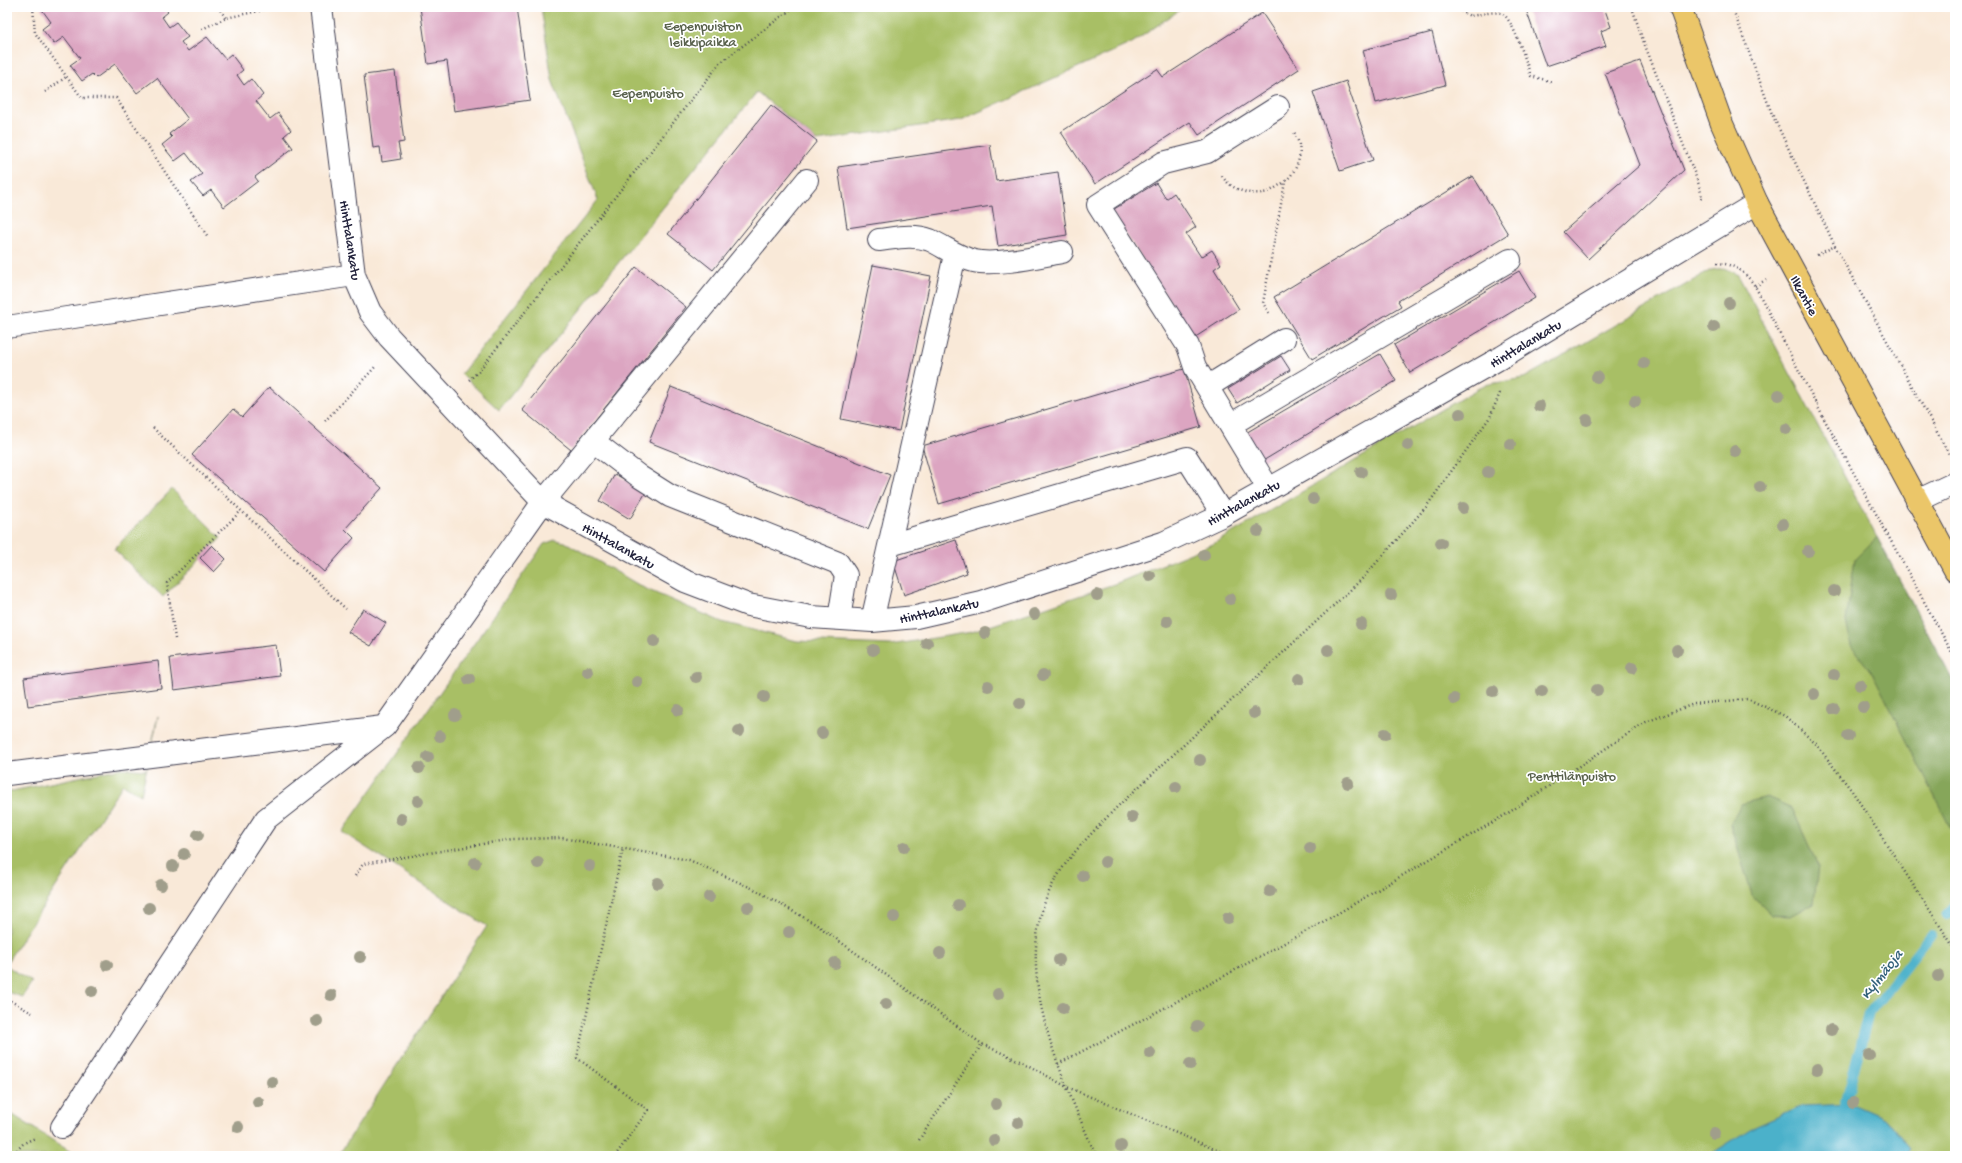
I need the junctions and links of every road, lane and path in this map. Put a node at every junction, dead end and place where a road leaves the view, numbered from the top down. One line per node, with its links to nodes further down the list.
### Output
1 (33, 7): 12 (path)
2 (218, 7): 10 (path)
3 (277, 7): 10 (path)
4 (321, 7): 26 (street, Hinttalankatu)
5 (794, 7): 32 (path)
6 (1454, 7): 13 (path)
7 (1632, 7): 20 (path)
8 (1680, 7): 19 (main road, Ilkantie)
9 (1732, 7): 37 (path)
10 (226, 18): 11 (path)
11 (202, 30)
12 (66, 77): 14 (path); 21 (path)
13 (1553, 82)
14 (45, 92)
15 (1278, 106): 16 (street); 18 (path)
16 (1207, 152): 18 (path); 30 (street)
17 (807, 180): 36 (street)
18 (1285, 182): 28 (path)
19 (1757, 203): 20 (street, Hinttalankatu); 40 (main road, Ilkantie)
20 (1711, 230): 39 (street, Hinttalankatu); 50 (path)
21 (208, 237)
22 (879, 240): 24 (street)
23 (1062, 252): 24 (street)
24 (955, 255): 44 (street)
25 (1510, 260): 34 (street)
26 (354, 275): 27 (street); 32 (street, Hinttalankatu)
27 (7, 326)
28 (1284, 339): 30 (street)
29 (379, 362): 33 (path)
30 (1207, 387): 34 (street)
31 (1501, 388): 59 (path)
32 (448, 400): 41 (street, Hinttalankatu)
33 (325, 421)
34 (1230, 425): 39 (street)
35 (153, 428): 42 (path)
36 (593, 442): 41 (street); 47 (street)
37 (1951, 458)
38 (1955, 482): 40 (street)
39 (1268, 488): 43 (street, Hinttalankatu)
40 (1918, 501): 45 (main road, Ilkantie)
41 (543, 502): 47 (street, Hinttalankatu); 51 (street)
42 (241, 511): 46 (path); 49 (path)
43 (1223, 515): 44 (street); 48 (street, Hinttalankatu)
44 (890, 546): 48 (street)
45 (1955, 570)
46 (346, 609)
47 (839, 619): 48 (street, Hinttalankatu)
48 (872, 621)
49 (175, 639)
50 (1955, 658)
51 (384, 726): 52 (street); 61 (street)
52 (7, 774)
53 (623, 848): 54 (path); 58 (path); 63 (path)
54 (355, 876)
55 (1955, 949): 59 (path)
56 (7, 999): 57 (path)
57 (32, 1012)
58 (982, 1044): 60 (path); 62 (path)
59 (1058, 1064): 60 (path)
60 (1067, 1087): 64 (path); 65 (path)
61 (62, 1127)
62 (919, 1140)
63 (615, 1156)
64 (1096, 1156)
65 (1230, 1156)

